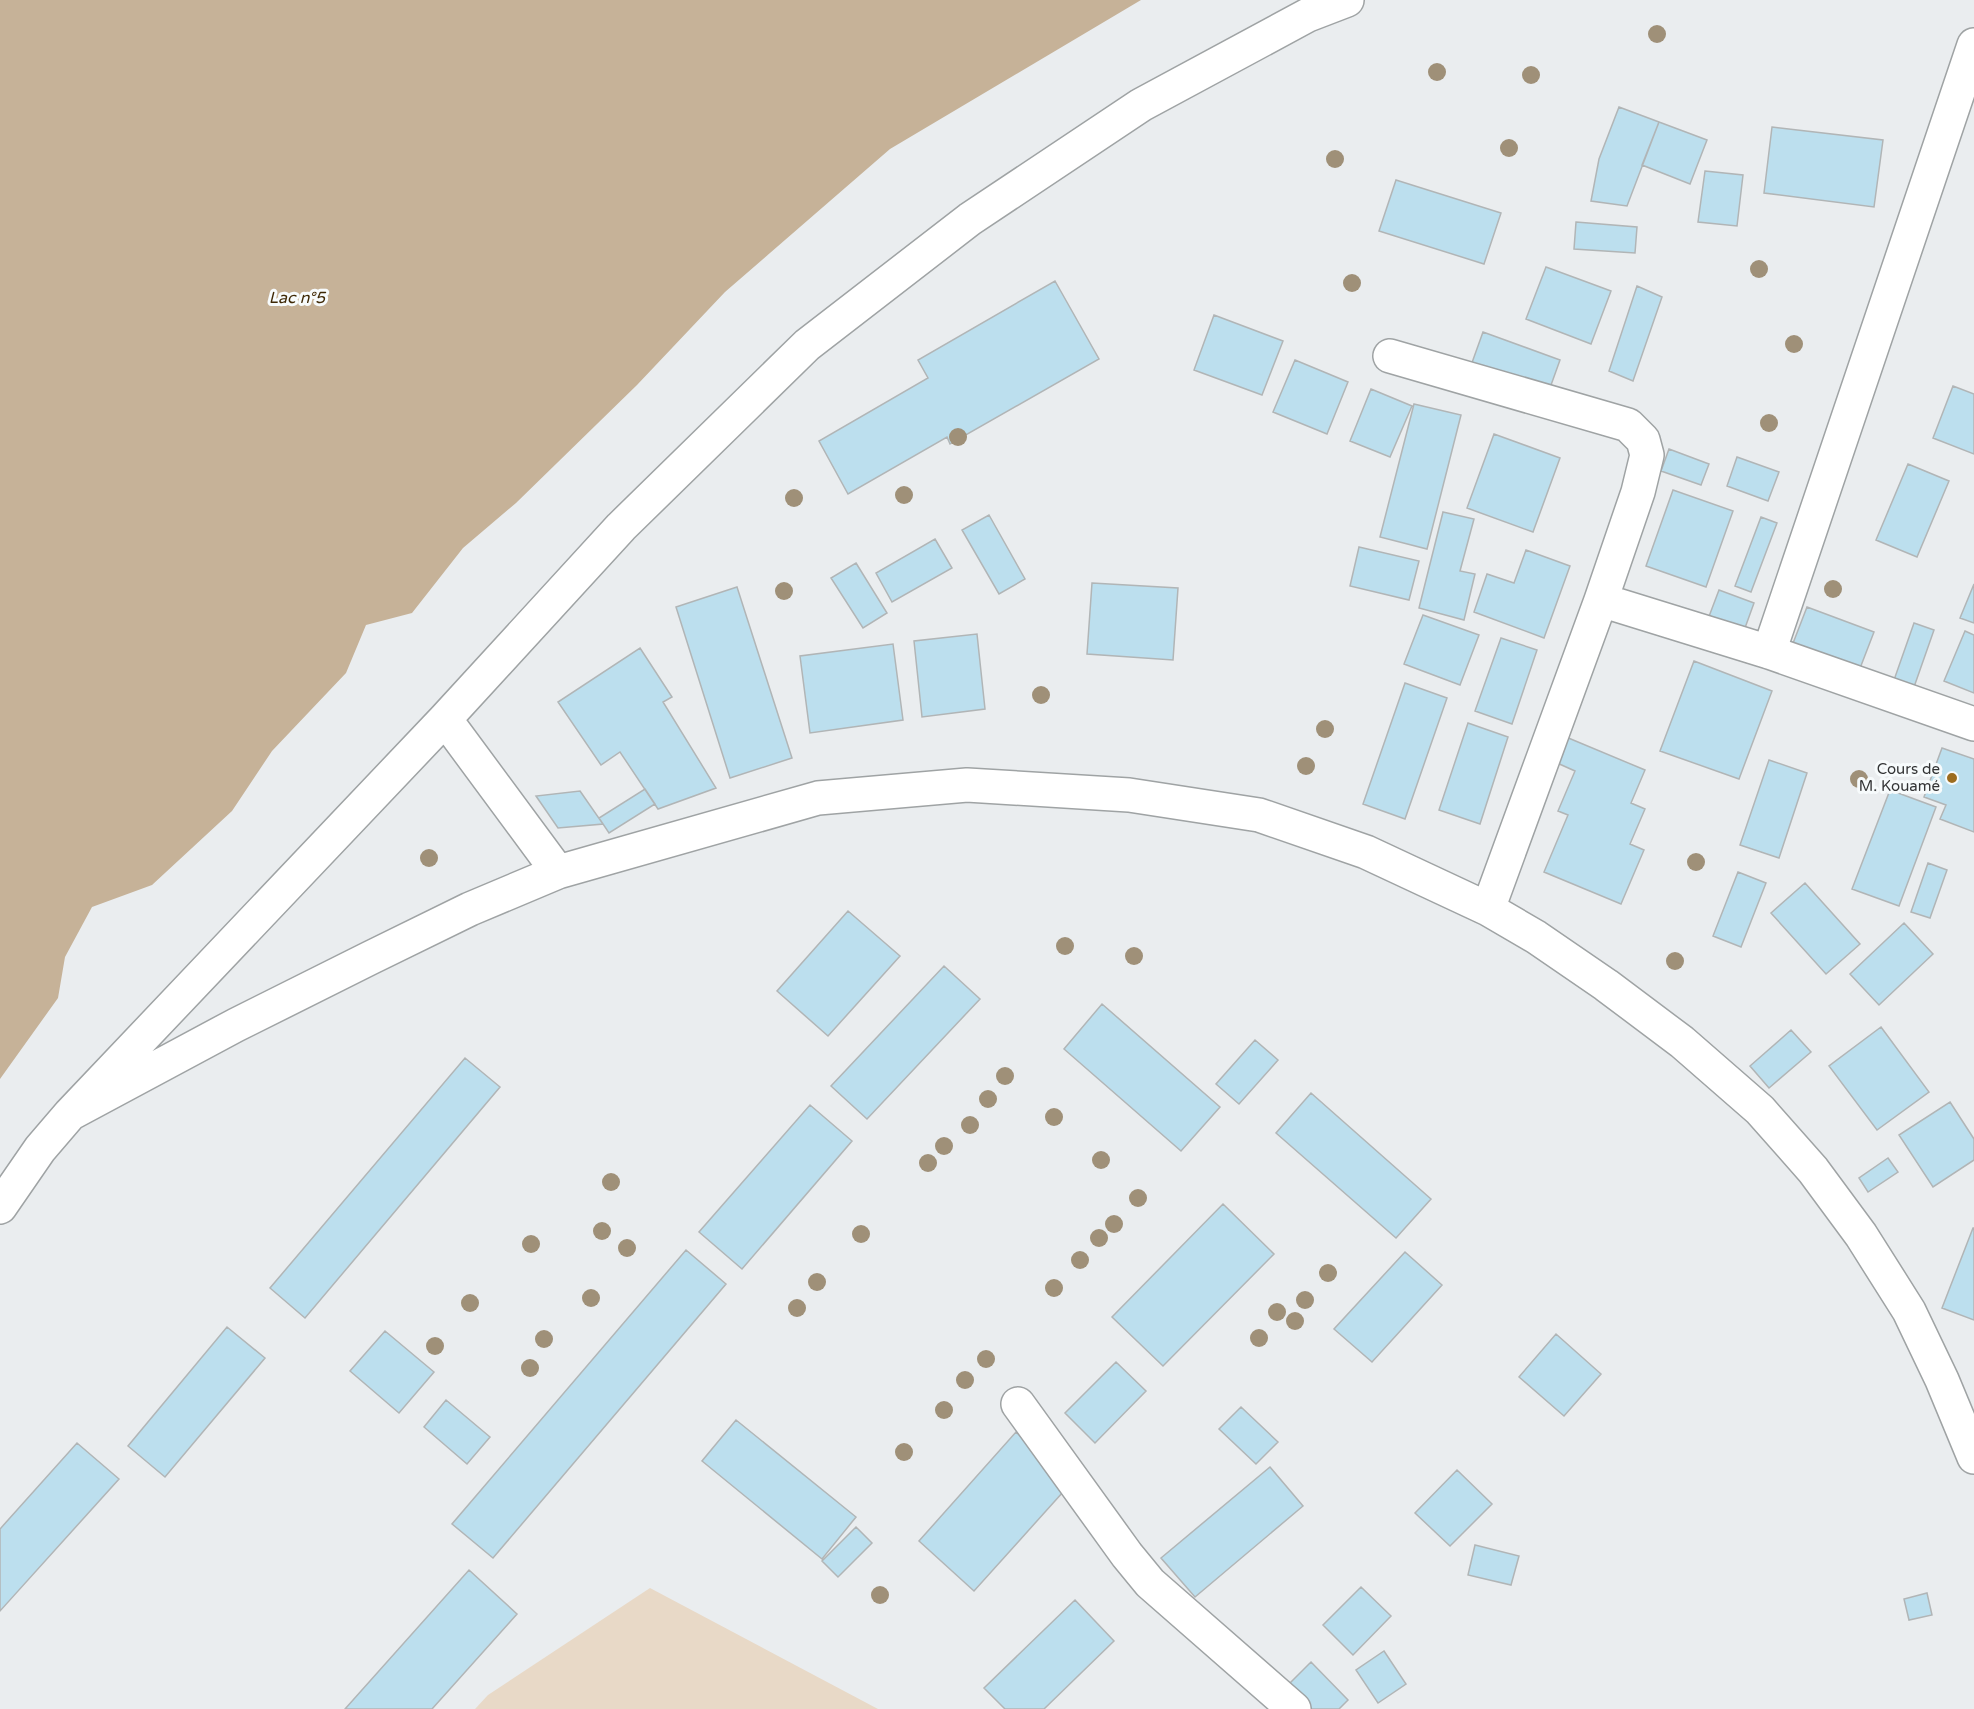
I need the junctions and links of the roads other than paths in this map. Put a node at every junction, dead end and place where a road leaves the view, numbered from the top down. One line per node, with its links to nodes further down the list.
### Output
1 (1347, 0): 6 (street)
2 (1974, 45): 5 (street)
3 (1390, 356): 4 (street)
4 (1601, 600): 5 (street); 9 (street)
5 (1769, 652): 7 (street)
6 (445, 719): 8 (street); 10 (street)
7 (1974, 724)
8 (558, 872): 9 (street); 10 (street)
9 (1488, 909): 13 (street)
10 (70, 1113): 11 (street)
11 (0, 1207)
12 (1018, 1404): 14 (street)
13 (1974, 1457)
14 (1294, 1709)

